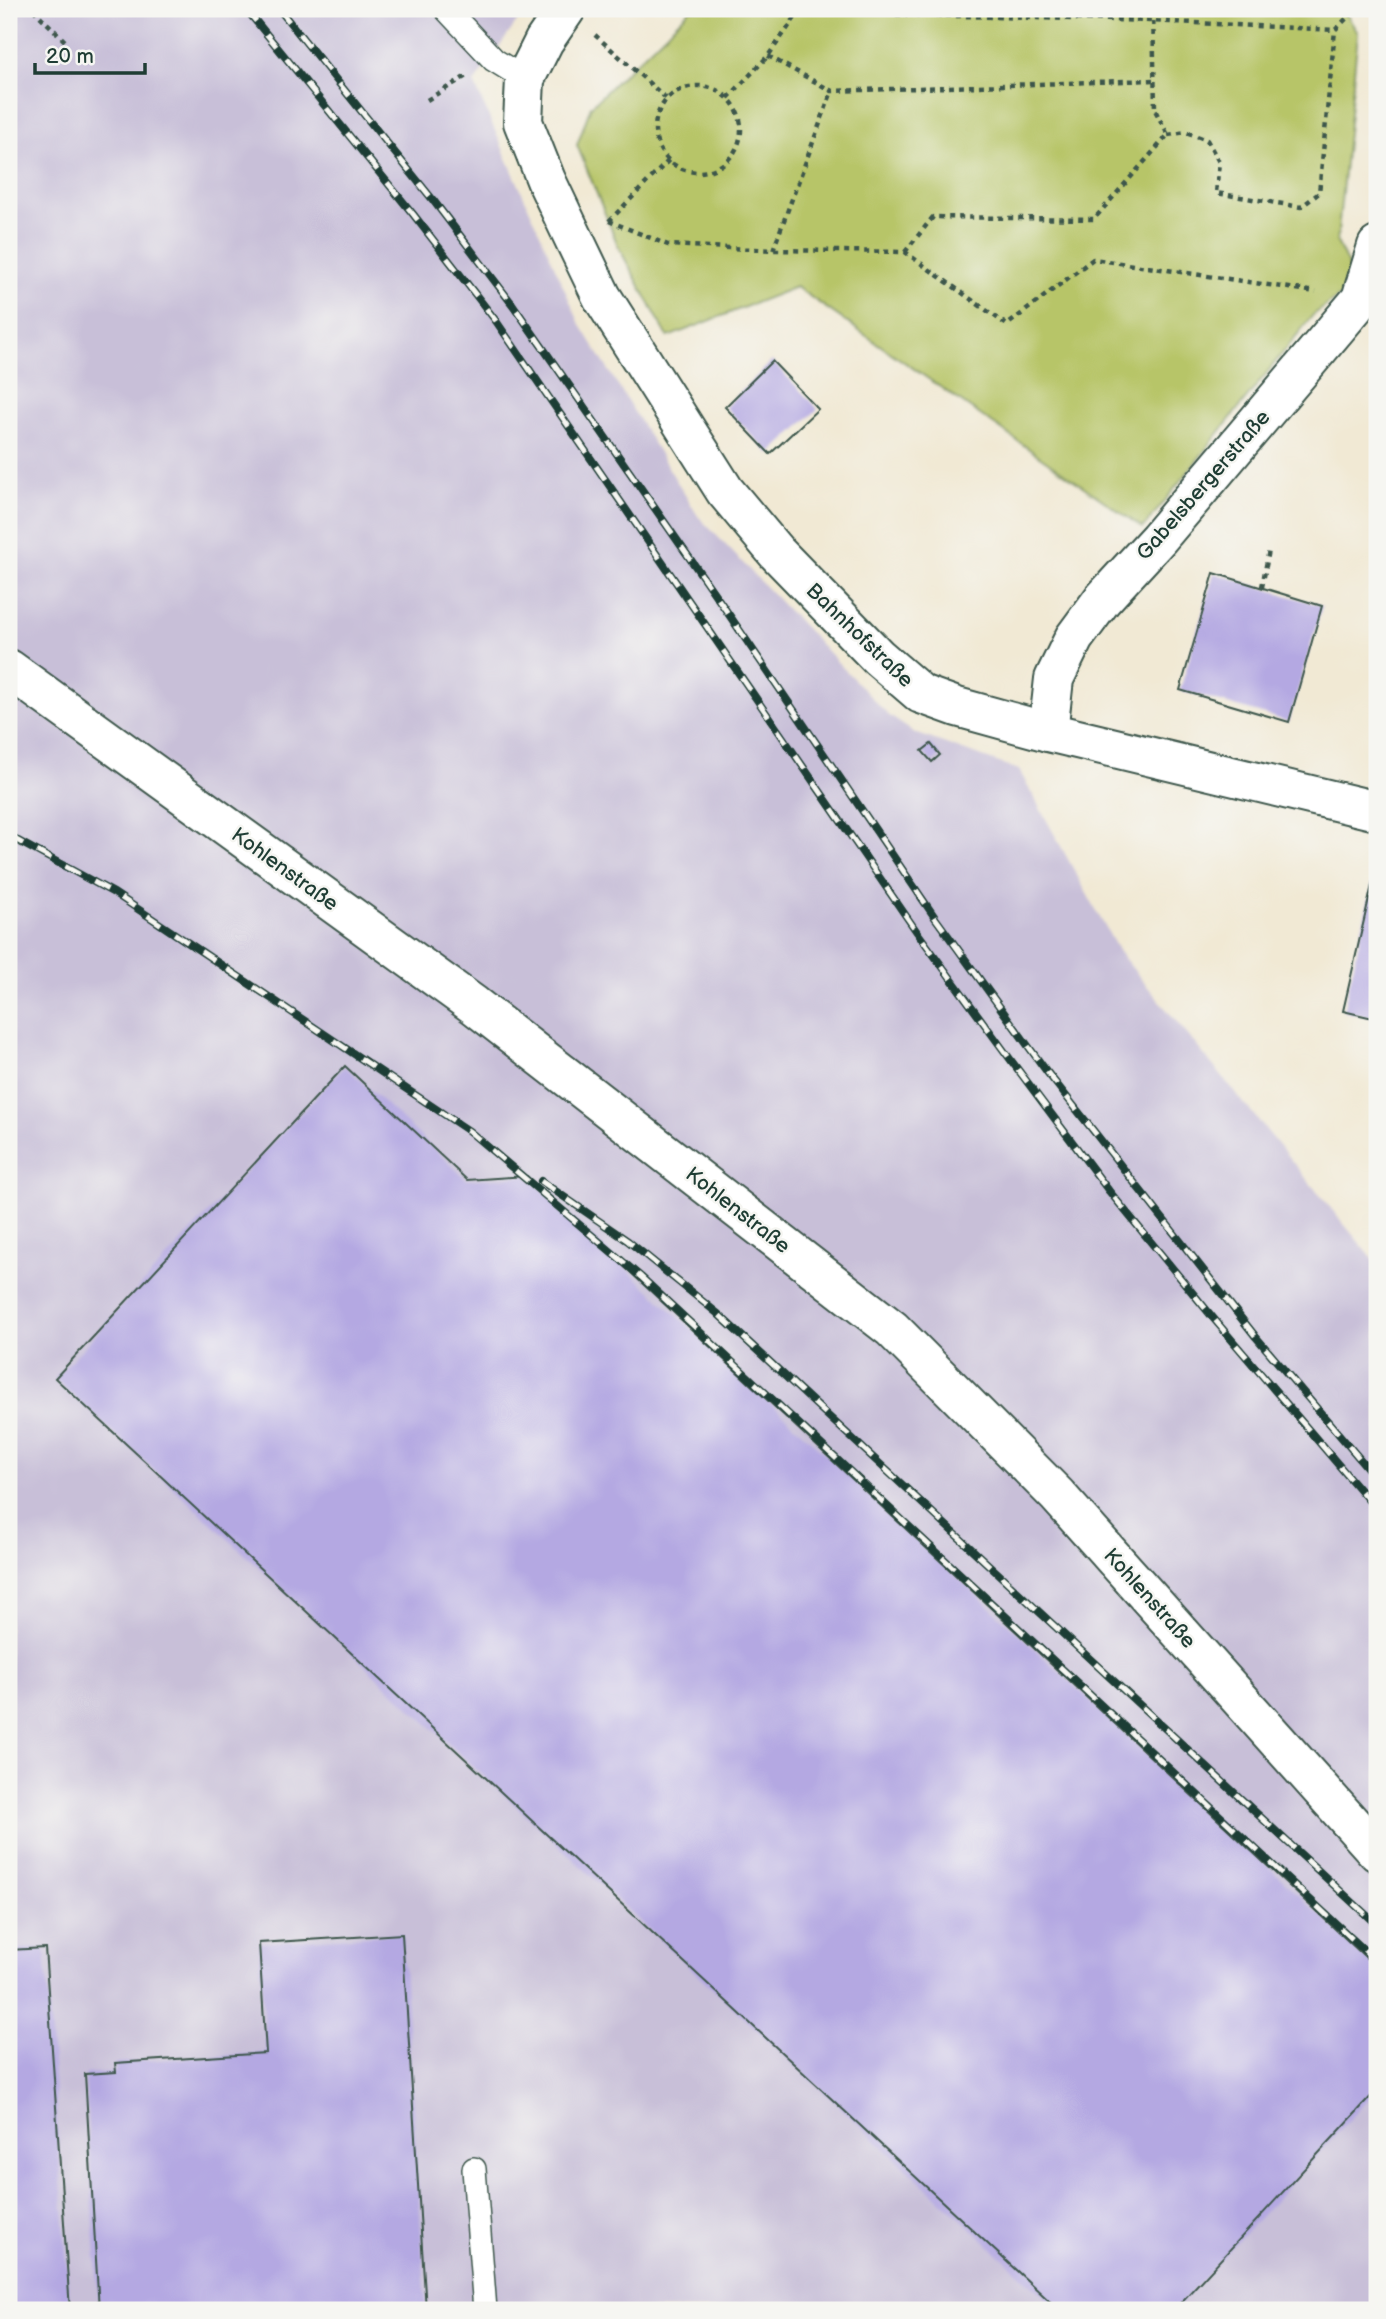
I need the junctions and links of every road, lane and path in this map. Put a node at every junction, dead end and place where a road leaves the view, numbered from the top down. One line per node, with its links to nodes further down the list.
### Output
1 (17, 9): 8 (path)
2 (33, 9): 11 (path)
3 (446, 9): 14 (lane)
4 (566, 9): 14 (street); 18 (path)
5 (1153, 9): 9 (path)
6 (1356, 9): 10 (path)
7 (799, 10): 9 (path); 12 (path)
8 (9, 16)
9 (1153, 21): 10 (path); 15 (path)
10 (1335, 30): 20 (path)
11 (65, 41)
12 (768, 56): 16 (path); 17 (path)
13 (475, 71): 19 (path)
14 (525, 79): 23 (street, Bahnhofstraße)
15 (1153, 80): 16 (path); 20 (path)
16 (832, 91): 25 (path)
17 (728, 98): 18 (path); 21 (path)
18 (667, 99): 21 (path)
19 (427, 100)
20 (1168, 135): 26 (path)
21 (669, 160): 22 (path)
22 (610, 221): 23 (path); 25 (path)
23 (575, 241): 31 (street, Bahnhofstraße)
24 (1377, 246): 27 (street, Gabelsbergerstraße)
25 (773, 250): 26 (path)
26 (905, 252): 27 (path)
27 (1361, 299): 31 (street, Gabelsbergerstraße)
28 (1269, 550): 29 (path)
29 (1262, 587)
30 (9, 669): 33 (street, Kohlenstraße)
31 (1048, 732): 32 (street, Bahnhofstraße)
32 (1377, 811)
33 (1377, 1852)
34 (474, 2169): 35 (lane)
35 (485, 2310)

